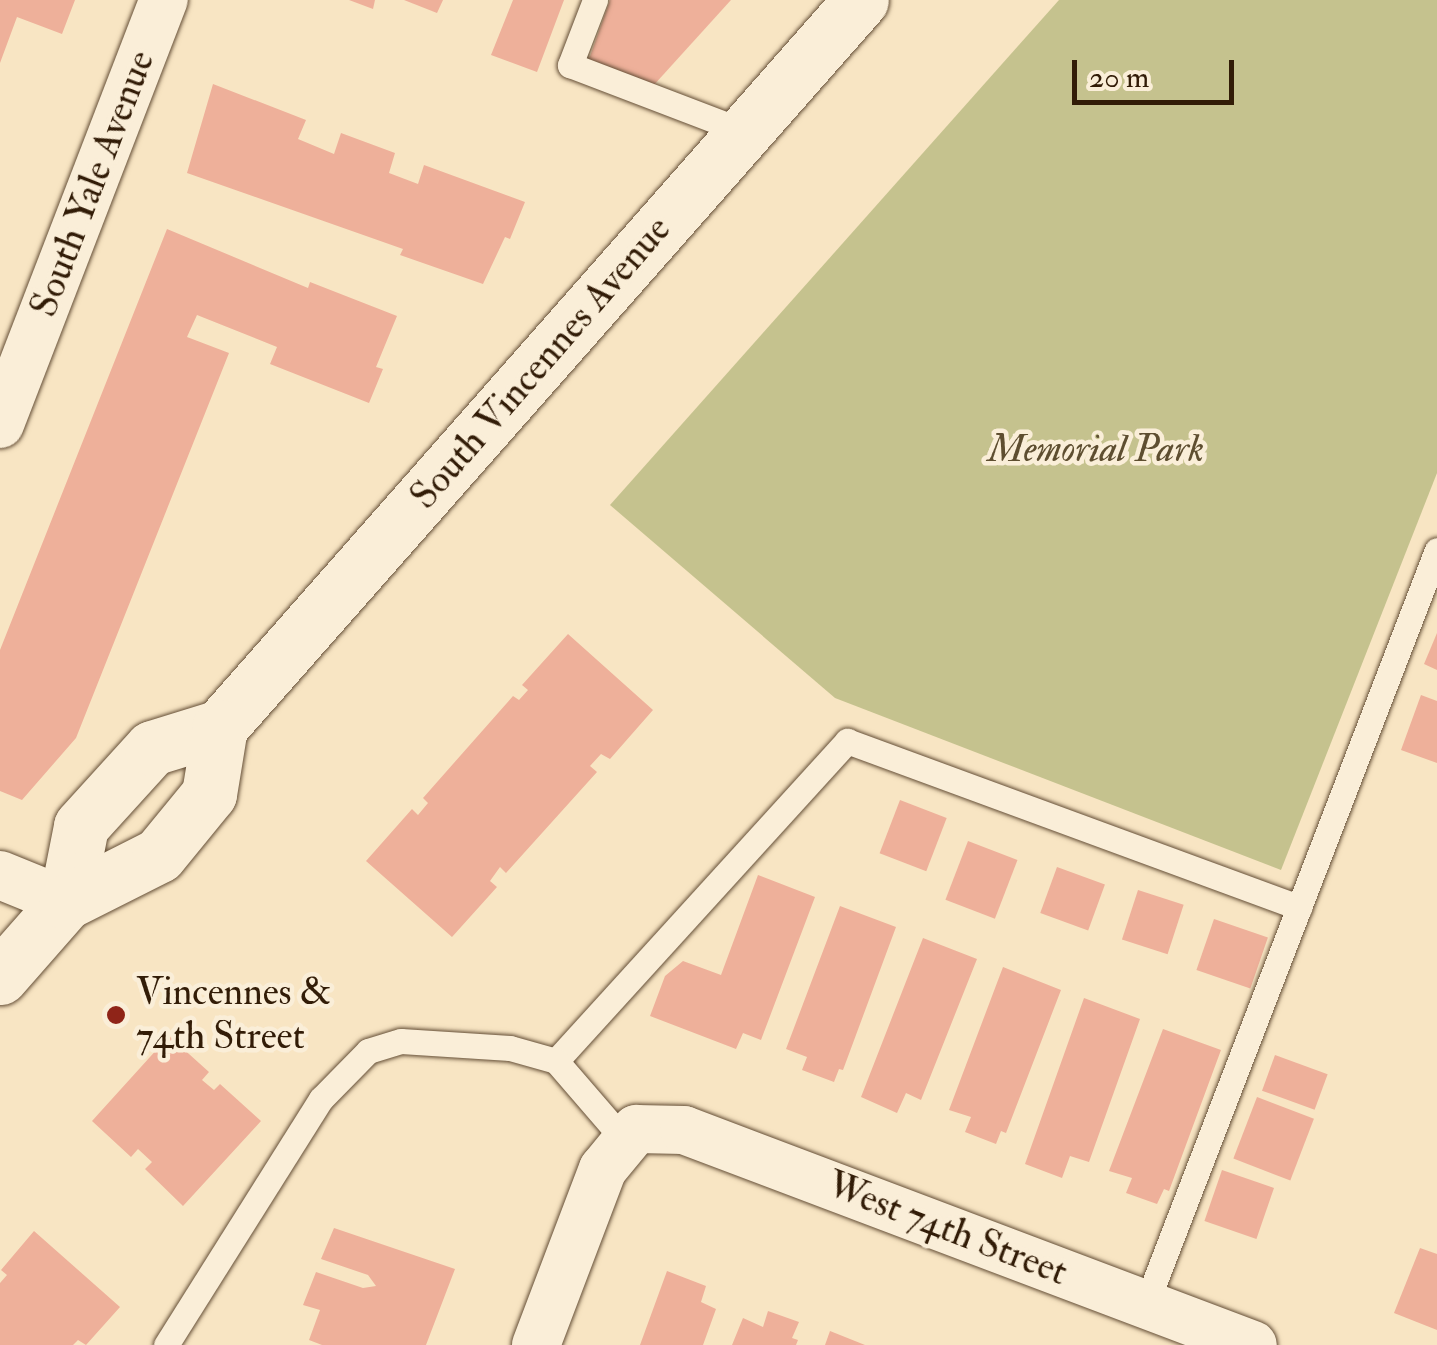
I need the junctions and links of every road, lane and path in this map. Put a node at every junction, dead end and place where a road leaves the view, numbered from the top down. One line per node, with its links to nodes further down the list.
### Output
1 (164, 0): 5 (street, South Yale Avenue)
2 (595, 0): 4 (lane)
3 (861, 0): 4 (main road, South Vincennes Avenue)
4 (745, 132): 7 (main road, South Vincennes Avenue)
5 (0, 424)
6 (1437, 550): 10 (lane)
7 (220, 727): 9 (main road); 9 (main road)
8 (0, 875): 9 (street)
9 (66, 902): 11 (main road)
10 (1299, 907): 12 (lane); 14 (lane)
11 (0, 977)
12 (556, 1060): 13 (lane); 15 (lane)
13 (631, 1136): 14 (street, West 74th Street); 16 (street)
14 (1146, 1304): 17 (street, West 74th Street)
15 (166, 1345)
16 (536, 1345)
17 (1253, 1345)

